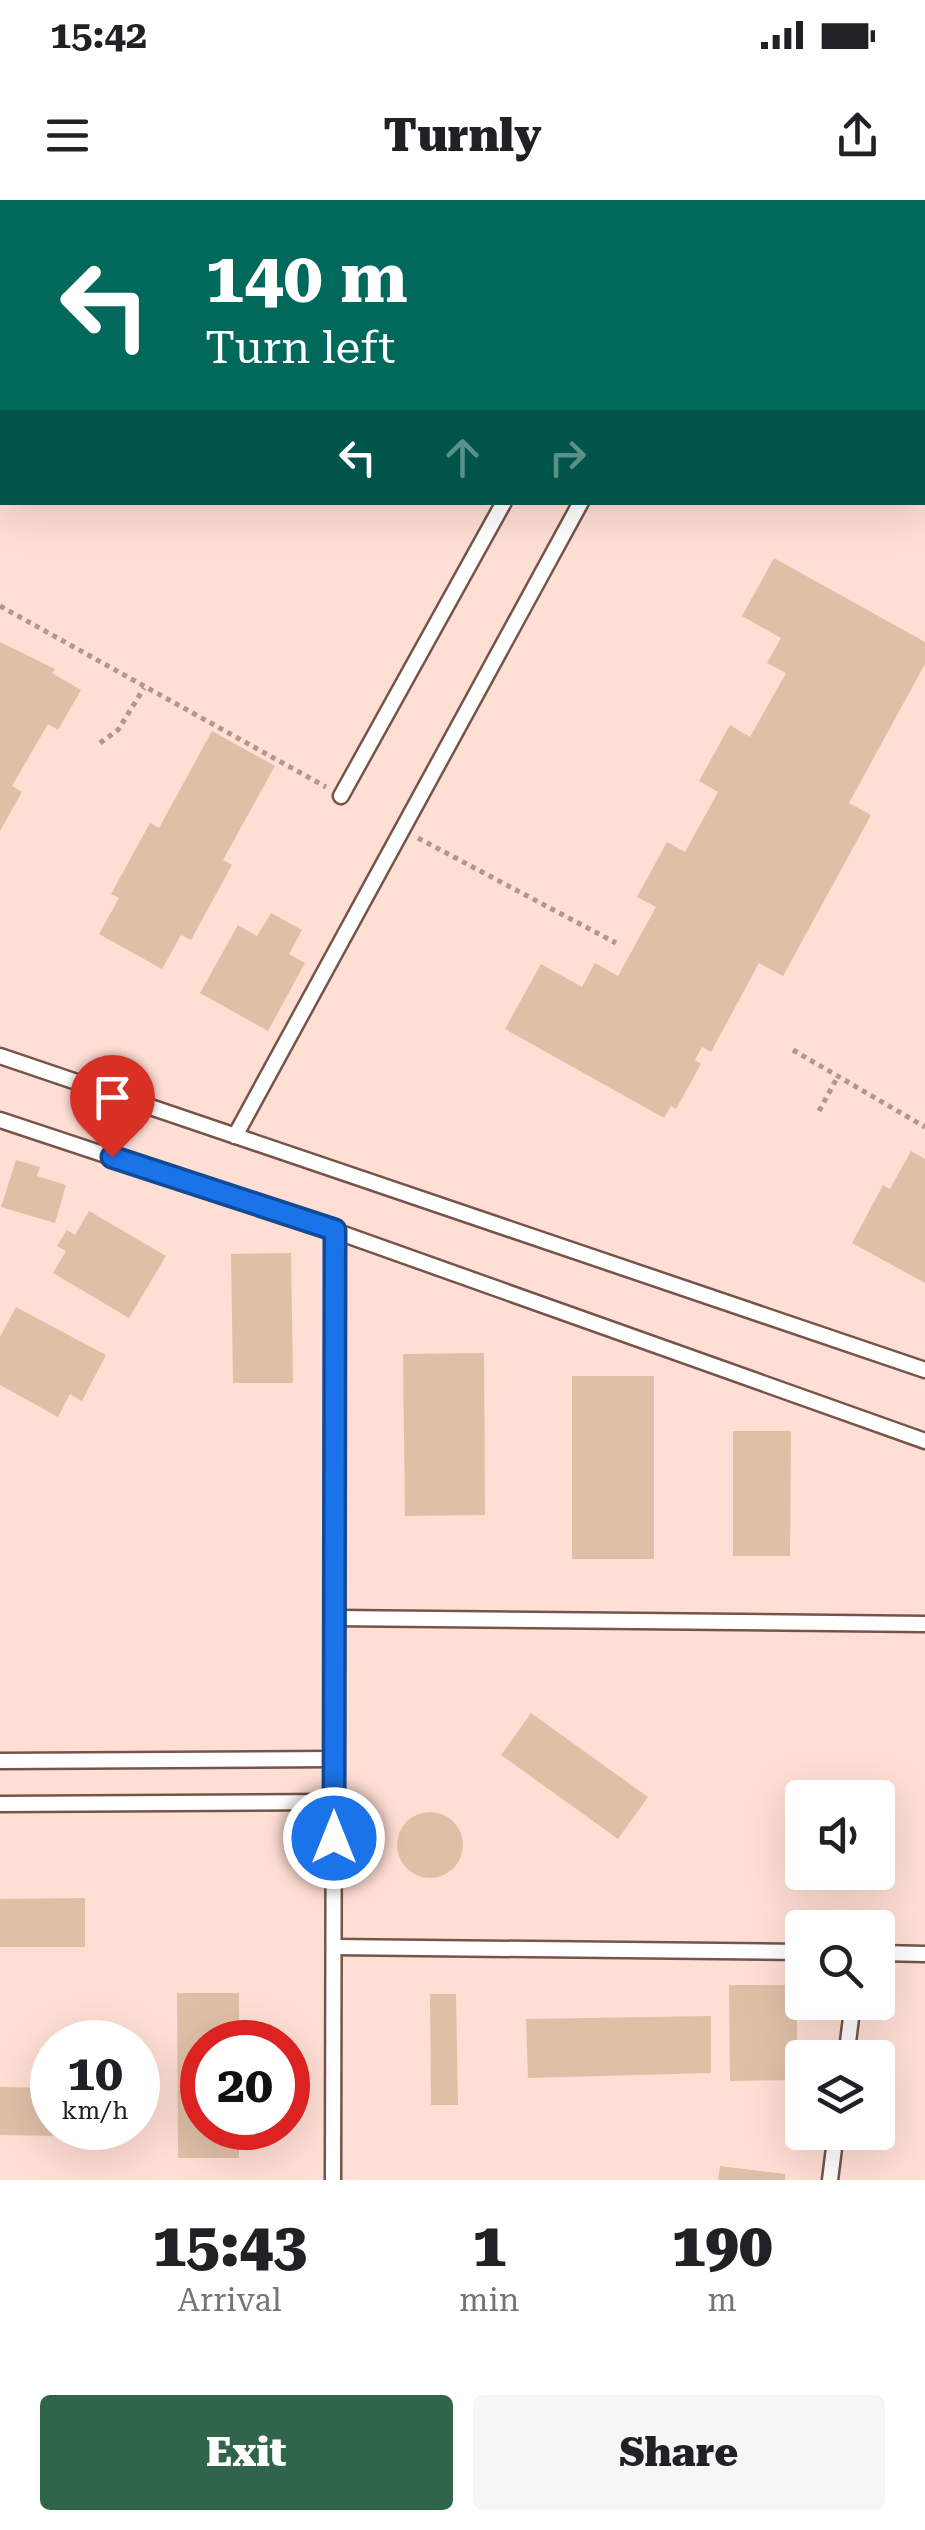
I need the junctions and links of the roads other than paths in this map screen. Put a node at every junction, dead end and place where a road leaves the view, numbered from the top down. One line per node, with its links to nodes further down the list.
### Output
1 (502, 505): 3 (lane)
2 (579, 505): 6 (lane)
3 (341, 796)
4 (0, 1056): 6 (lane)
5 (0, 1120): 7 (lane)
6 (235, 1136): 8 (lane)
7 (335, 1230): 9 (lane); 10 (lane)
8 (925, 1370)
9 (925, 1441)
10 (334, 1618): 11 (lane); 12 (lane)
11 (925, 1624)
12 (334, 1759): 13 (lane); 14 (lane)
13 (0, 1761)
14 (334, 1802): 15 (lane); 16 (lane)
15 (0, 1804)
16 (334, 1946): 17 (lane); 21 (lane)
17 (785, 1952)
18 (895, 1953): 19 (lane)
19 (925, 1954)
20 (834, 2150): 22 (lane)
21 (333, 2180)
22 (830, 2180)

